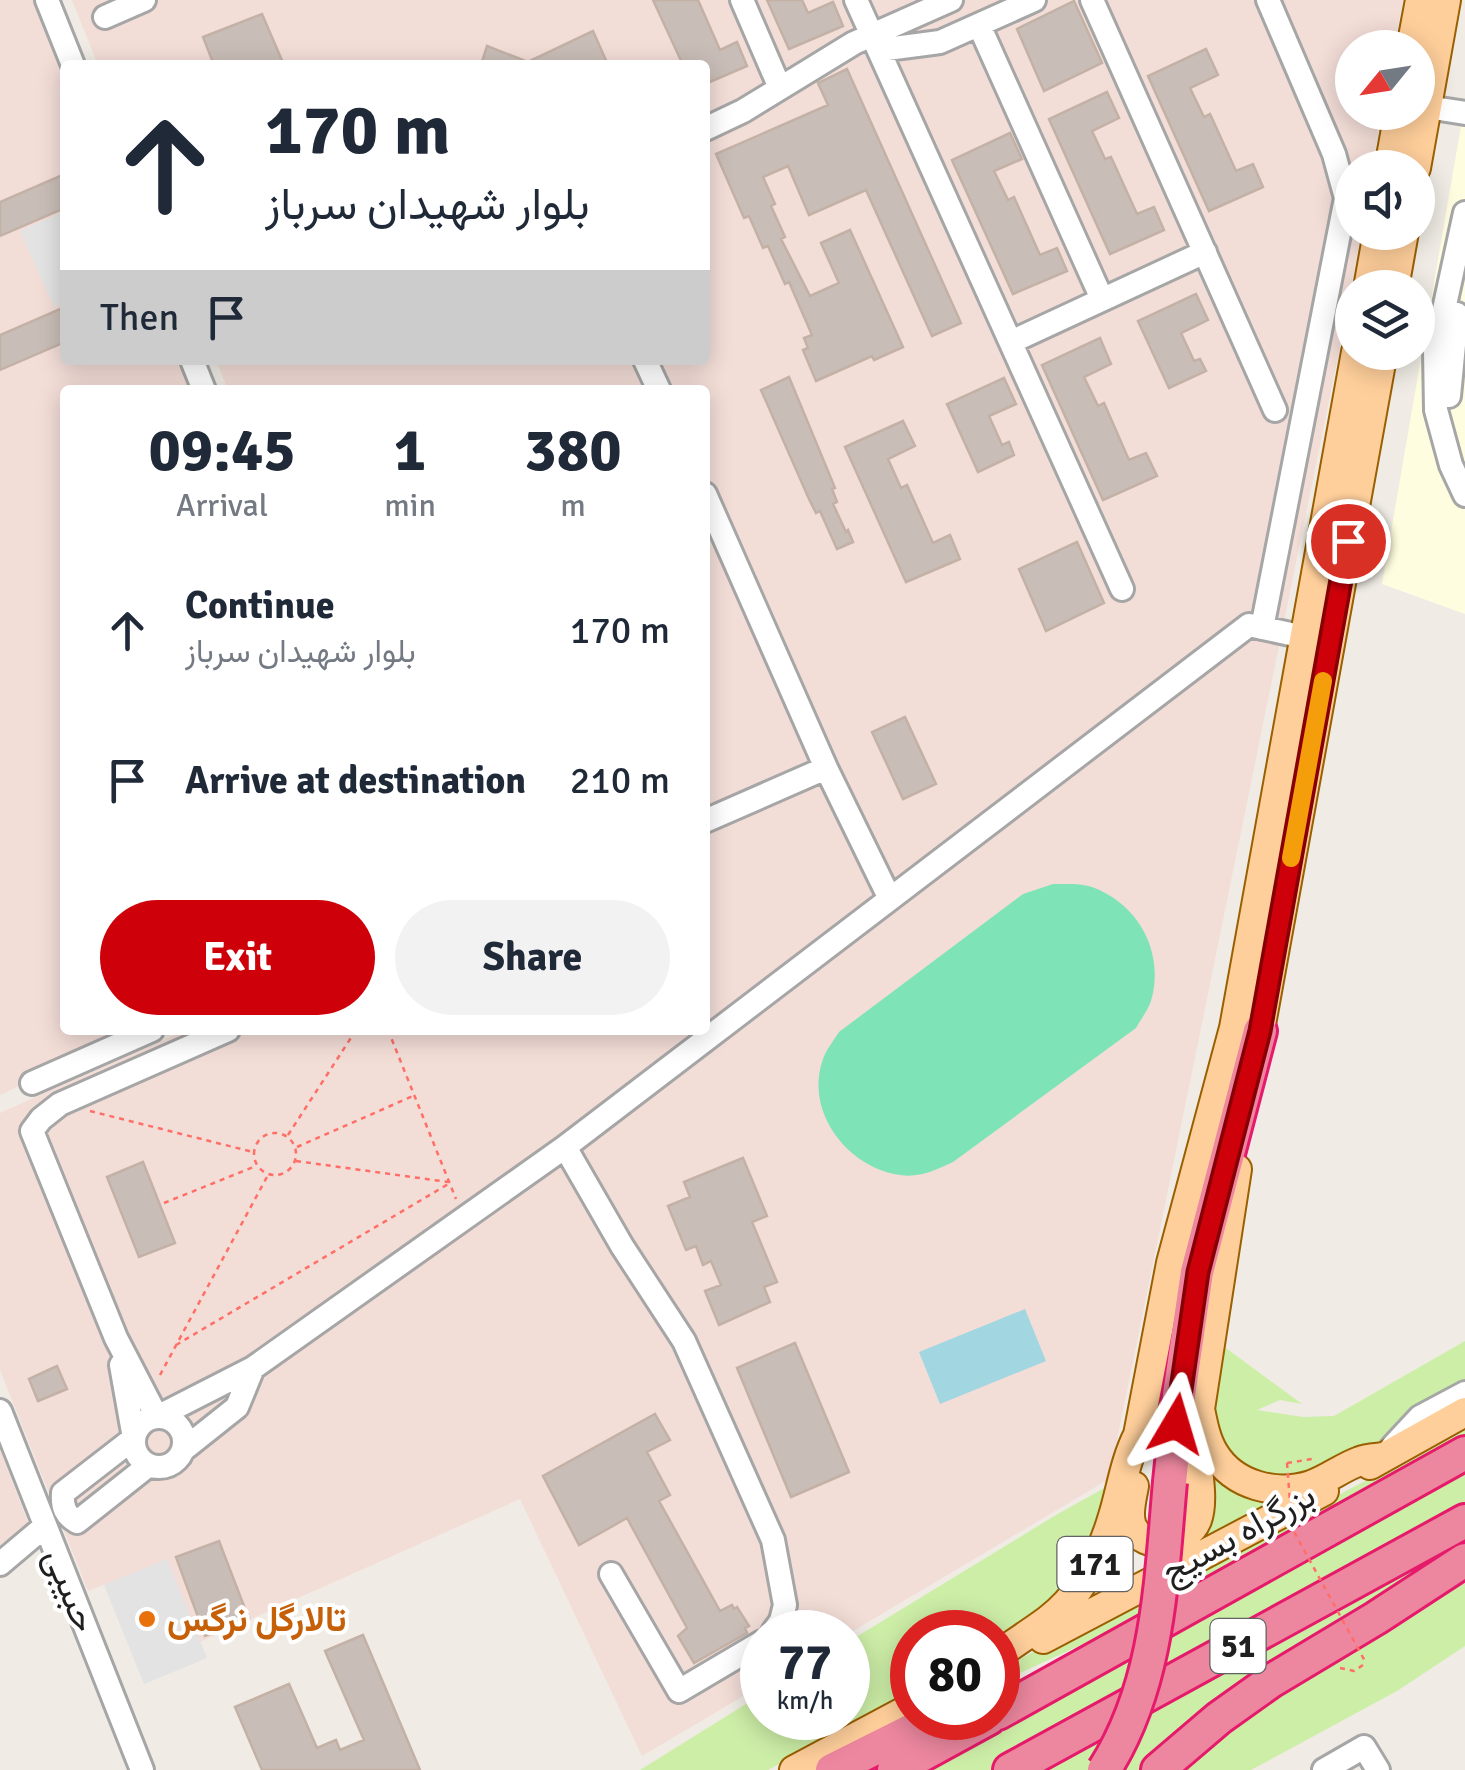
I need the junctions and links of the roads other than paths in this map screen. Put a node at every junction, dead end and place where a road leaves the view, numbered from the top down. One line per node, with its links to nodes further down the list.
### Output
1 (47, 0): 16 (street)
2 (144, 0): 11 (street)
3 (742, 0): 17 (street)
4 (856, 0): 15 (street)
5 (950, 0): 15 (street)
6 (1034, 0): 12 (street)
7 (1092, 0): 22 (street)
8 (1268, 0): 33 (street)
9 (1420, 0): 13 (main road)
10 (1446, 0): 14 (main road)
11 (104, 17)
12 (980, 25): 15 (street); 24 (street)
13 (1414, 30)
14 (1435, 37)
15 (876, 43): 17 (street); 25 (street)
16 (71, 60)
17 (780, 88): 20 (street)
18 (1435, 111): 19 (street)
19 (1465, 113)
20 (710, 127)
21 (1465, 213): 29 (street)
22 (1205, 252): 24 (street); 28 (street)
23 (1465, 283): 29 (street)
24 (1102, 300): 25 (street)
25 (1011, 342): 32 (street)
26 (1353, 370): 34 (main road, 171)
27 (1380, 370): 38 (main road)
28 (1276, 410)
29 (1451, 465): 30 (street)
30 (1465, 495)
31 (710, 505): 35 (street)
32 (1122, 588)
33 (1262, 628): 34 (street); 37 (street)
34 (1304, 637): 50 (main road, 171)
35 (826, 768): 36 (street); 37 (street)
36 (710, 819)
37 (890, 899): 42 (street)
38 (1260, 1031): 47 (main road); 78 (highway, bridge)
39 (141, 1035): 41 (street)
40 (217, 1035): 43 (street)
41 (32, 1083)
42 (565, 1147): 44 (street); 62 (street)
43 (116, 1338): 46 (street); 51 (street)
44 (254, 1368): 46 (street); 52 (street)
45 (1465, 1393): 54 (street)
46 (152, 1408): 51 (street); 52 (street)
47 (1200, 1409): 50 (main road); 54 (main road)
48 (0, 1410): 57 (street, حبیبی)
49 (1465, 1412): 54 (main road)
50 (1138, 1435): 65 (main road, 171)
51 (134, 1438): 55 (street); 55 (street)
52 (183, 1450): 55 (street)
53 (1465, 1453): 64 (highway, بزرگراه بسیج / 51)
54 (1384, 1457): 66 (main road)
55 (149, 1465)
56 (1465, 1521): 77 (highway, 51)
57 (46, 1526): 59 (street); 73 (street, حبیبی)
58 (1465, 1560): 63 (highway)
59 (0, 1564)
60 (611, 1574): 67 (street)
61 (1465, 1574): 63 (highway)
62 (784, 1610)
63 (1376, 1618): 79 (highway)
64 (1138, 1635): 68 (highway); 69 (highway, بزرگراه بسیج / 51)
65 (1020, 1642)
66 (1020, 1648)
67 (740, 1655)
68 (1020, 1681)
69 (1020, 1701)
70 (890, 1719): 74 (main road)
71 (892, 1740): 75 (highway)
72 (949, 1740): 76 (highway)
73 (142, 1770)
74 (794, 1770)
75 (832, 1770)
76 (894, 1770)
77 (1010, 1770)
78 (1104, 1770)
79 (1158, 1770)
80 (1324, 1770): 81 (street)
81 (1378, 1770)

